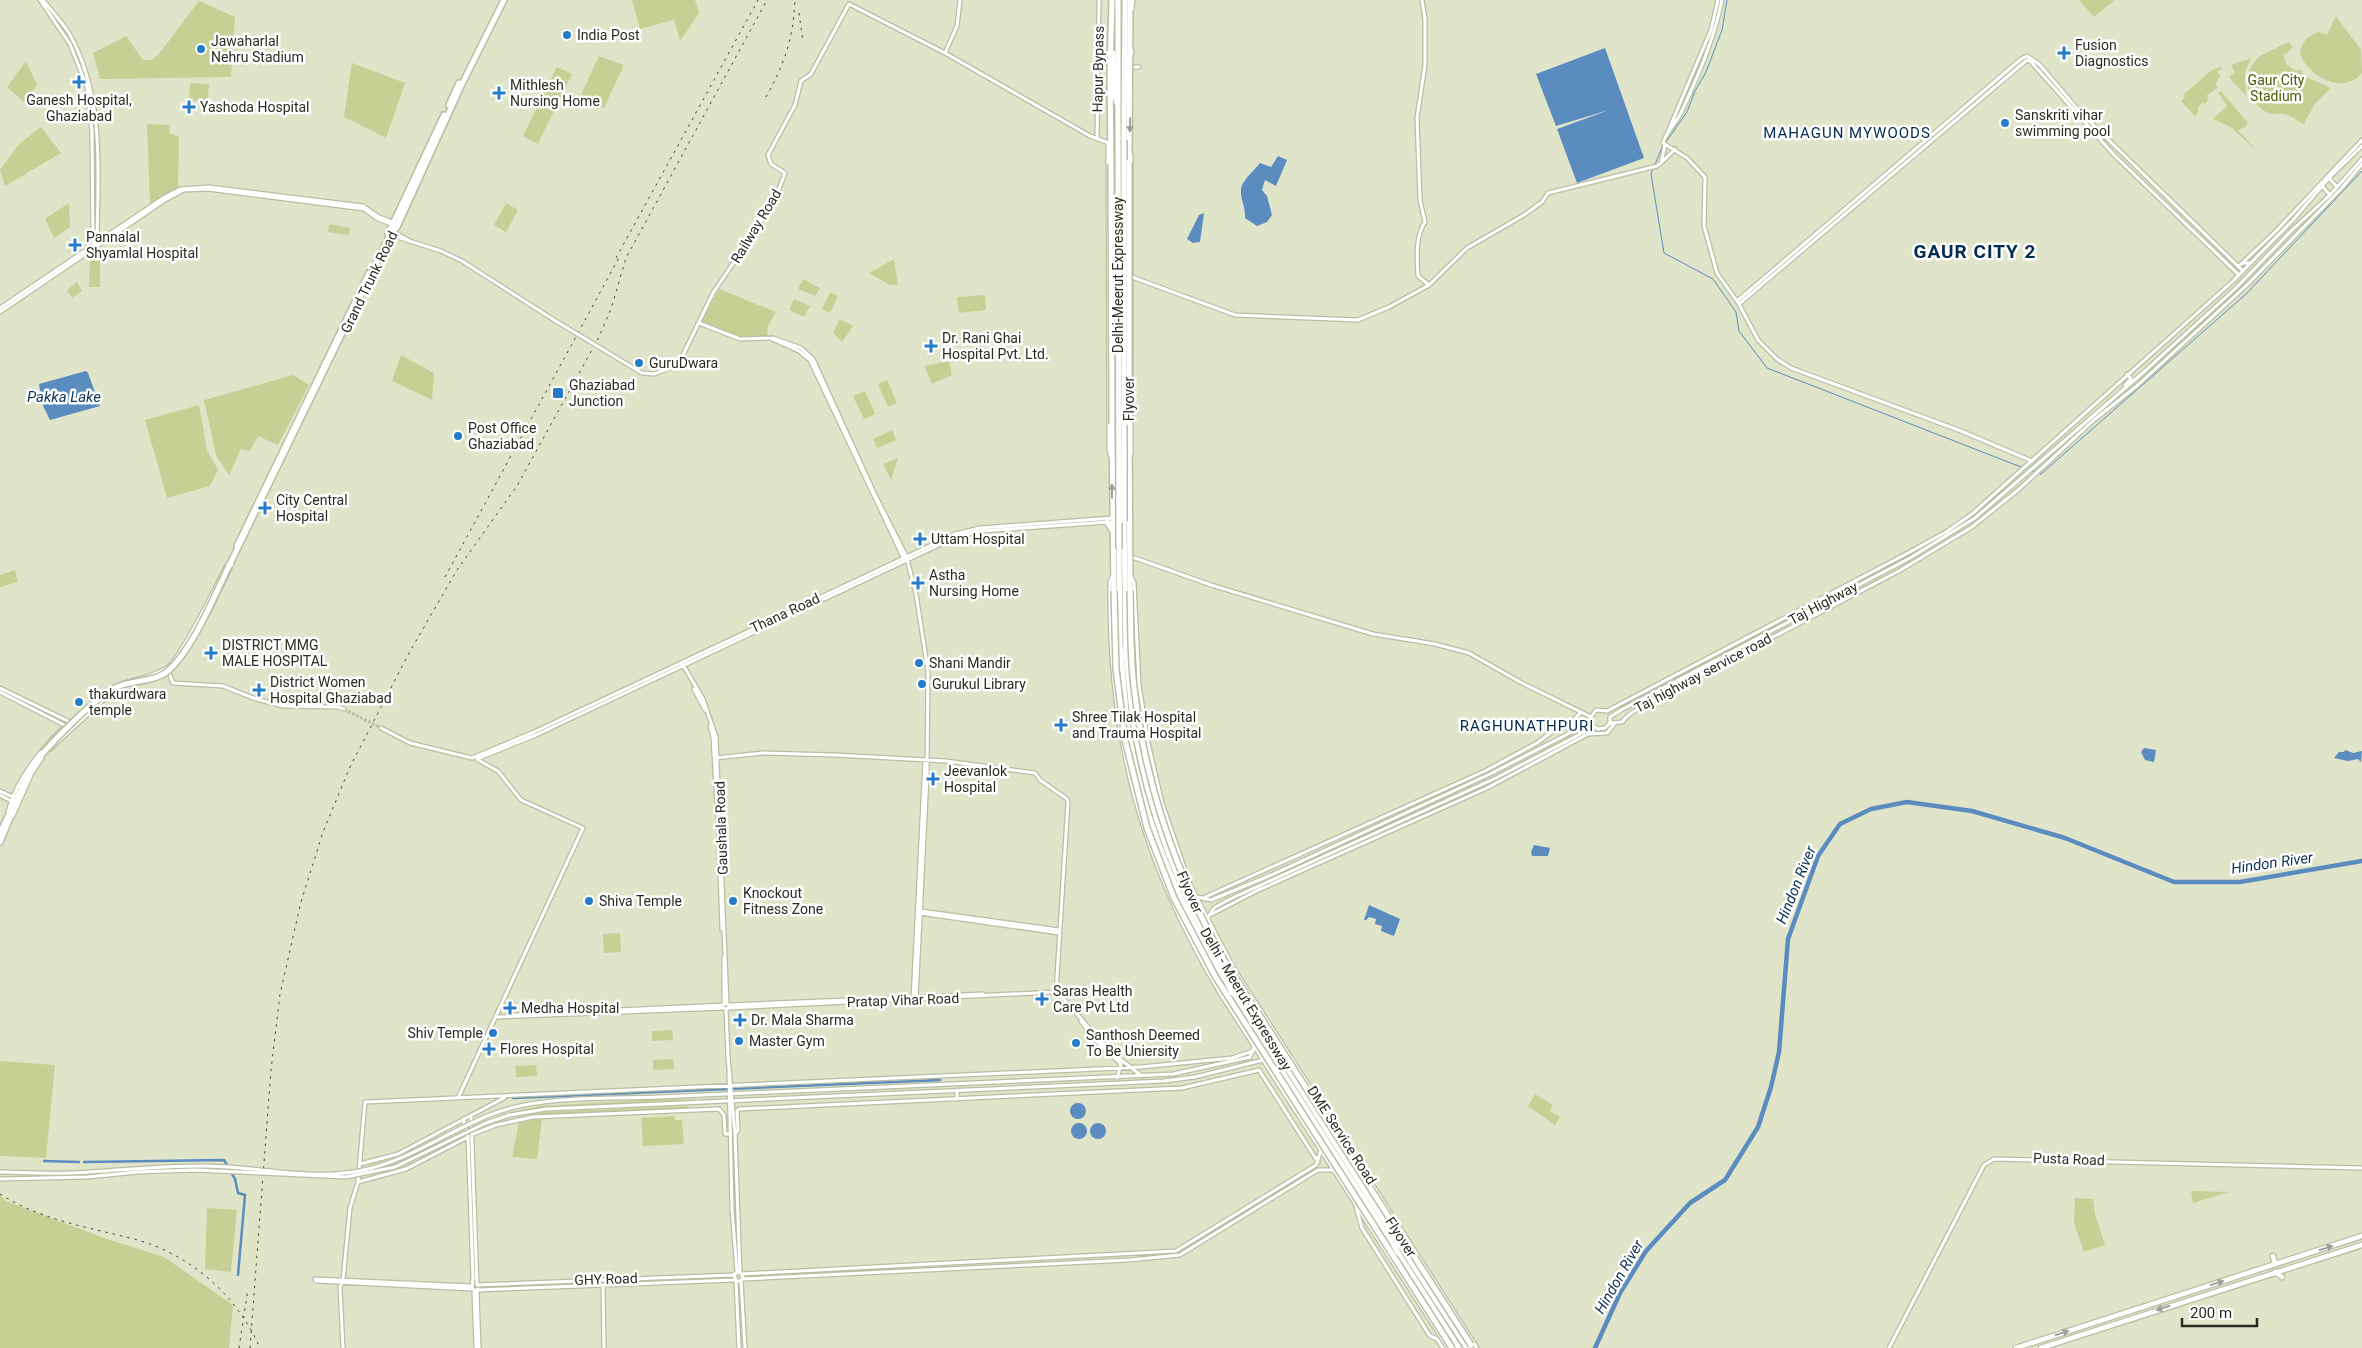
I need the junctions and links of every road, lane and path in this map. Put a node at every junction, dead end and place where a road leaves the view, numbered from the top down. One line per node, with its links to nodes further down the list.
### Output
1 (502, 0): 37 (highway, Grand Trunk Road)
2 (960, 0): 14 (street)
3 (1099, 0): 15 (street, Hapur Bypass)
4 (1111, 0): 12 (highway)
5 (1118, 0): 17 (highway, Delhi-Meerut Expressway)
6 (1124, 0): 17 (highway, Delhi-Meerut Expressway)
7 (1132, 0): 13 (highway)
8 (1422, 0): 53 (street)
9 (1718, 0): 18 (street)
10 (1722, 0): 18 (street)
11 (41, 1): 42 (street)
12 (1110, 44): 17 (highway); 19 (highway, Flyover)
13 (1131, 51): 17 (highway); 25 (highway, Flyover, one-way to 25)
14 (945, 52): 20 (street); 59 (street, Railway Road)
15 (1098, 68): 16 (street); 20 (street, Hapur Bypass)
16 (1105, 68)
17 (1121, 107): 21 (highway, Delhi-Meerut Expressway)
18 (1667, 134): 24 (street)
19 (1111, 136): 23 (street); 66 (highway, Flyover, bridge)
20 (1097, 138): 23 (street)
21 (1121, 140): 69 (highway, Delhi-Meerut Expressway, bridge); 70 (highway, Delhi-Meerut Expressway, bridge)
22 (2362, 140): 35 (street)
23 (1108, 143): 51 (street)
24 (1664, 144): 27 (street); 29 (street)
25 (1130, 145): 50 (street); 67 (highway, Flyover, bridge)
26 (2362, 146): 31 (street)
27 (1675, 149): 29 (street); 56 (street)
28 (2362, 159): 33 (street, Taj Highway)
29 (1661, 163): 53 (street)
30 (2362, 164): 41 (street, Taj highway service road)
31 (2329, 178): 32 (street); 33 (street)
32 (2322, 186): 34 (street); 36 (street)
33 (2338, 188): 34 (street, Taj Highway)
34 (2330, 195): 39 (street, Taj Highway)
35 (2298, 207): 36 (street); 43 (street)
36 (2301, 211): 44 (street)
37 (394, 227): 38 (highway, Grand Trunk Road); 40 (street); 42 (street); 64 (highway, Grand Trunk Road)
38 (389, 238): 40 (street); 64 (highway, Grand Trunk Road)
39 (2282, 240): 41 (street); 61 (street, Taj Highway)
40 (412, 242): 59 (street, Railway Road, bridge)
41 (2286, 243): 90 (street, Taj highway service road)
42 (95, 244): 57 (street); 58 (street)
43 (2262, 245): 44 (street); 45 (street)
44 (2262, 252): 46 (street)
45 (2242, 262): 46 (street); 47 (street)
46 (2250, 263): 48 (street)
47 (2238, 267): 48 (street); 56 (street)
48 (2243, 271): 49 (street)
49 (2239, 275): 56 (street); 60 (street)
50 (1132, 277): 52 (street); 53 (street)
51 (1108, 283): 52 (street); 54 (street)
52 (1132, 283): 55 (street)
53 (1429, 285)
54 (1108, 289): 55 (street); 66 (street)
55 (1132, 289): 67 (street)
56 (1738, 302): 65 (street)
57 (0, 308)
58 (0, 312)
59 (699, 323): 71 (street)
60 (2151, 353): 61 (street); 62 (street)
61 (2146, 370): 63 (street, Taj Highway)
62 (2127, 374): 63 (street); 65 (street)
63 (2122, 390): 89 (street, Taj Highway)
64 (312, 393): 73 (highway, Grand Trunk Road); 73 (highway, Grand Trunk Road)
65 (2033, 461): 87 (street)
66 (1112, 464): 68 (highway, Flyover, one-way to 66)
67 (1130, 473): 74 (highway, Flyover)
68 (1110, 519): 71 (street, Thana Road); 75 (highway, Flyover)
69 (1124, 521): 83 (highway, Delhi - Meerut Expressway)
70 (1119, 549): 83 (highway, Delhi - Meerut Expressway)
71 (906, 558): 76 (street, Thana Road); 98 (street)
72 (1135, 558): 84 (street)
73 (231, 563): 77 (street); 78 (street); 91 (highway, bridge)
74 (1130, 573): 82 (street, DME Service Road); 180 (highway, Flyover, bridge)
75 (1114, 575): 85 (street, DME Service Road); 187 (highway, Flyover, bridge)
76 (681, 663): 96 (street, Gaushala Road); 97 (street, Thana Road); 99 (street, Thana Road)
77 (171, 671): 79 (street); 81 (street)
78 (157, 672): 79 (street); 91 (street)
79 (159, 678): 91 (street)
80 (0, 690): 91 (street)
81 (344, 709)
82 (1142, 711): 85 (street); 86 (street, DME Service Road)
83 (1129, 712): 169 (highway, Delhi - Meerut Expressway, bridge)
84 (1581, 712): 87 (street); 92 (street)
85 (1117, 715): 88 (street, DME Service Road)
86 (1143, 716): 88 (street); 115 (street, DME Service Road)
87 (1591, 719): 93 (street); 95 (street)
88 (1118, 720): 124 (street, DME Service Road)
89 (1610, 722): 90 (street); 93 (street)
90 (1616, 723): 108 (street)
91 (71, 725): 102 (street); 104 (street); 104 (highway, bridge)
92 (1568, 726): 95 (street); 105 (street)
93 (1594, 727): 108 (street)
94 (381, 728): 97 (street)
95 (1575, 729): 106 (street)
96 (716, 757): 98 (street); 128 (street, Gaushala Road)
97 (472, 758): 99 (street)
98 (927, 759): 118 (street); 120 (street)
99 (477, 760): 129 (street)
100 (0, 790): 102 (street)
101 (0, 795): 103 (street)
102 (13, 797): 103 (street)
103 (11, 801): 104 (street)
104 (9, 818): 107 (highway); 109 (highway)
105 (1370, 823): 106 (street); 110 (street)
106 (1372, 828): 111 (street)
107 (0, 833)
108 (1362, 841): 112 (street); 113 (street)
109 (0, 842)
110 (1257, 874): 111 (street); 116 (street)
111 (1266, 877): 114 (street)
112 (1270, 880): 113 (street); 117 (street)
113 (1261, 889): 119 (street)
114 (1225, 894): 116 (street); 117 (street)
115 (1196, 897): 116 (street); 119 (street, DME Service Road)
116 (1200, 899)
117 (1228, 900): 119 (street)
118 (919, 912): 120 (street); 127 (street)
119 (1207, 918): 121 (street, DME Service Road)
120 (1059, 932): 123 (street)
121 (1241, 979): 122 (street, DME Service Road); 124 (street)
122 (1244, 983): 126 (street); 166 (street, DME Service Road)
123 (1056, 992): 125 (street); 127 (street, Pratap Vihar Road)
124 (1220, 993): 126 (street, DME Service Road)
125 (1060, 996): 133 (street); 134 (street)
126 (1223, 997): 130 (street, DME Service Road)
127 (915, 998): 128 (street, Pratap Vihar Road)
128 (726, 1006): 129 (street, Pratap Vihar Road); 139 (street, Gaushala Road)
129 (496, 1016): 142 (street)
130 (1254, 1046): 131 (street); 132 (street, DME Service Road)
131 (1253, 1051): 133 (street); 135 (street)
132 (1263, 1060): 138 (street); 151 (street, DME Service Road)
133 (1131, 1067): 134 (street); 136 (street)
134 (1122, 1068): 137 (street); 139 (street)
135 (1191, 1071): 136 (street); 138 (street)
136 (1142, 1076): 137 (street)
137 (1117, 1078): 139 (street)
138 (1192, 1078): 140 (street)
139 (730, 1090): 141 (street); 144 (street, Gaushala Road); 158 (street, bridge)
140 (957, 1090): 143 (street); 144 (street)
141 (507, 1097): 142 (street); 145 (street)
142 (458, 1098): 155 (street)
143 (957, 1099): 149 (street); 154 (street)
144 (730, 1101): 148 (street); 149 (street); 159 (street, bridge)
145 (471, 1115): 146 (street); 147 (street)
146 (463, 1119): 150 (street); 155 (street)
147 (473, 1134): 148 (street); 179 (street)
148 (729, 1134): 152 (street)
149 (735, 1134): 153 (street)
150 (468, 1137): 160 (street); 179 (street)
151 (1321, 1150): 154 (street); 157 (street, DME Service Road)
152 (731, 1160): 153 (street); 175 (street)
153 (736, 1160): 175 (street)
154 (1318, 1162): 161 (street)
155 (360, 1164): 160 (street)
156 (2362, 1168): 190 (street, Pusta Road)
157 (1334, 1170): 162 (street); 163 (street, DME Service Road)
158 (0, 1172)
159 (0, 1179)
160 (358, 1182): 177 (street)
161 (1272, 1192): 162 (street); 164 (street)
162 (1275, 1196): 164 (street)
163 (1356, 1204): 170 (street, DME Service Road); 186 (street)
164 (1207, 1235): 175 (street); 175 (street)
165 (2362, 1236): 173 (main road, one-way to 165)
166 (1408, 1239): 167 (street, DME Service Road); 170 (street)
167 (1411, 1243): 172 (street); 189 (street, DME Service Road)
168 (2362, 1244): 174 (main road)
169 (1401, 1251): 180 (highway, Delhi - Meerut Expressway); 188 (highway, Delhi - Meerut Expressway)
170 (1387, 1253): 172 (street, DME Service Road)
171 (2273, 1256): 173 (main road)
172 (1390, 1257): 187 (street, DME Service Road)
173 (2276, 1264): 191 (main road, one-way to 173)
174 (2275, 1272): 176 (main road); 192 (main road, one-way to 192)
175 (738, 1277): 178 (street, GHY Road); 179 (street, GHY Road); 184 (street); 185 (street)
176 (2282, 1277)
177 (343, 1281): 177 (street); 179 (street); 181 (street)
178 (603, 1286): 179 (street, GHY Road); 183 (street)
179 (475, 1288): 182 (street)
180 (1470, 1347)
181 (343, 1348)
182 (477, 1348)
183 (604, 1348)
184 (739, 1348)
185 (745, 1348)
186 (1443, 1348)
187 (1450, 1348)
188 (1459, 1348)
189 (1477, 1348)
190 (1889, 1348)
191 (2016, 1348)
192 (2041, 1348)

